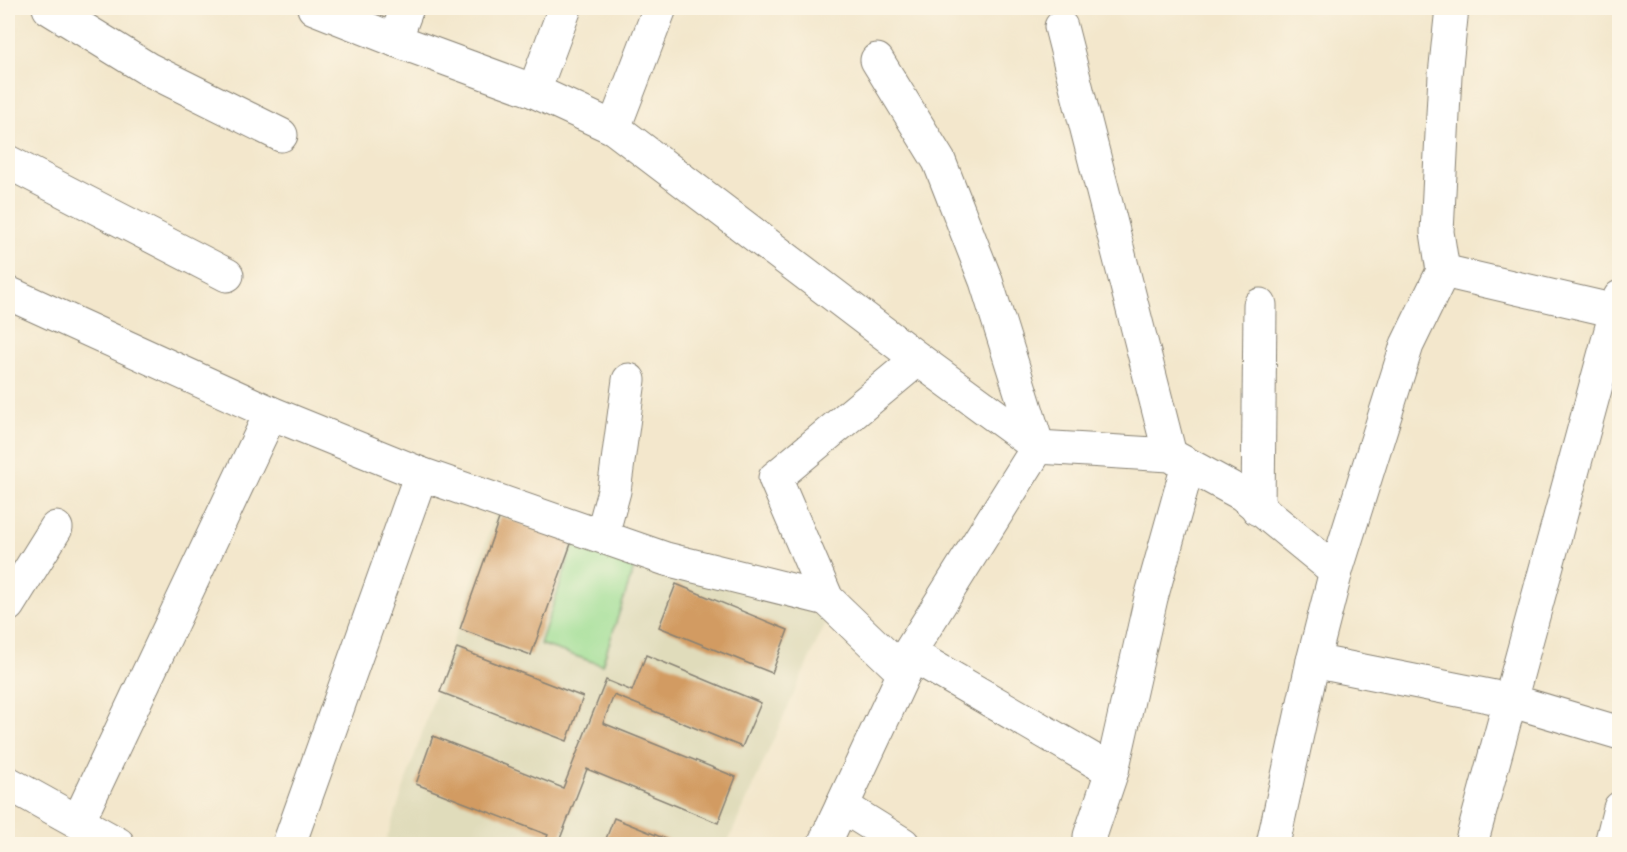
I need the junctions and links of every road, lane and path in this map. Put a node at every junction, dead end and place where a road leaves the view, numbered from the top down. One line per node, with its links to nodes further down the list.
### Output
1 (49, 8): 12 (street)
2 (314, 8): 8 (street)
3 (407, 8): 8 (street)
4 (566, 8): 10 (street)
5 (660, 8): 11 (street)
6 (1452, 8): 14 (street)
7 (1060, 27): 23 (street)
8 (394, 40): 10 (street)
9 (878, 60): 22 (street)
10 (534, 91): 11 (street)
11 (614, 128): 19 (street)
12 (281, 135)
13 (8, 162): 15 (street)
14 (1443, 272): 18 (street); 28 (street)
15 (227, 275)
16 (8, 293): 21 (street)
17 (1260, 305): 25 (street)
18 (1619, 307): 33 (street)
19 (918, 359): 22 (street); 29 (street)
20 (629, 380): 27 (street)
21 (271, 413): 24 (street); 39 (street)
22 (1038, 447): 23 (street); 32 (street)
23 (1179, 460): 25 (street); 35 (street)
24 (421, 474): 27 (street); 42 (street)
25 (1258, 509): 28 (street)
26 (56, 528): 30 (street)
27 (602, 535): 29 (street)
28 (1336, 571): 31 (street)
29 (827, 599): 32 (street)
30 (8, 604)
31 (1313, 661): 33 (street); 45 (street)
32 (907, 663): 35 (street); 37 (street)
33 (1509, 700): 34 (street); 46 (street)
34 (1620, 733)
35 (1112, 771): 40 (street)
36 (8, 783): 39 (street)
37 (842, 806): 43 (street); 44 (street)
38 (1620, 808): 47 (street)
39 (78, 822): 41 (street)
40 (1090, 836)
41 (118, 844)
42 (289, 844)
43 (824, 844)
44 (903, 844)
45 (1273, 844)
46 (1471, 844)
47 (1611, 844)

